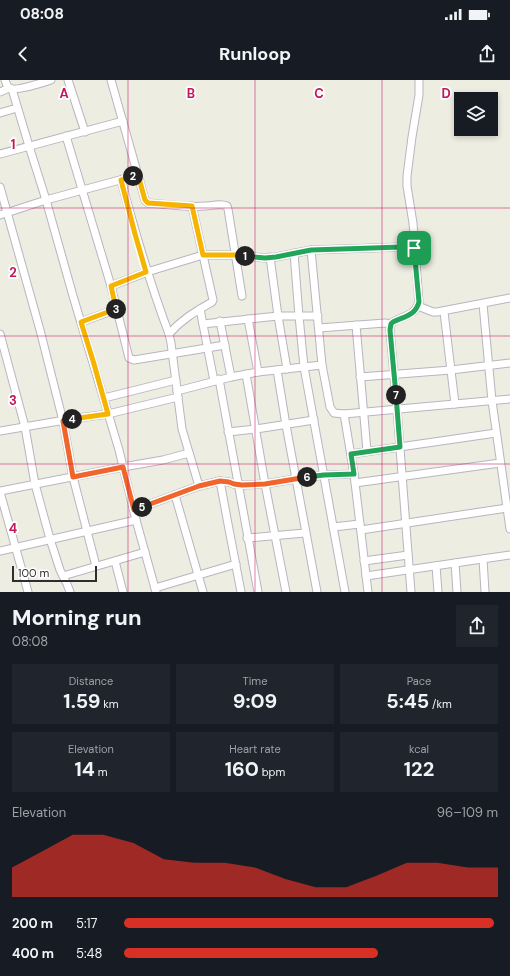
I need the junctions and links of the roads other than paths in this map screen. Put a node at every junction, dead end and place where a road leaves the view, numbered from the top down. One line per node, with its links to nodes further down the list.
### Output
1 (6, 80): 6 (street)
2 (51, 80): 6 (street)
3 (68, 80): 11 (street)
4 (111, 80): 10 (street)
5 (420, 80): 22 (street)
6 (10, 89): 7 (street); 8 (street)
7 (0, 92)
8 (17, 108): 9 (street); 13 (street)
9 (0, 113)
10 (122, 121): 11 (street); 15 (street)
11 (85, 132): 12 (street)
12 (66, 136): 13 (street); 18 (street)
13 (28, 146): 14 (street); 19 (street)
14 (0, 154)
15 (138, 175): 16 (street); 20 (street)
16 (121, 180): 18 (street); 28 (street)
17 (0, 187): 21 (street)
18 (83, 189): 19 (street); 29 (street)
19 (46, 200): 21 (street); 42 (street)
20 (192, 206): 25 (street); 26 (street)
21 (4, 214): 76 (street)
22 (414, 248): 23 (street); 33 (street)
23 (311, 250): 24 (street); 39 (street)
24 (294, 253): 27 (street); 38 (street)
25 (203, 255): 26 (street); 28 (street); 35 (street)
26 (236, 255): 27 (street); 30 (street)
27 (270, 257): 37 (street)
28 (146, 272): 29 (street); 48 (street)
29 (111, 286): 34 (street)
30 (242, 296)
31 (510, 298): 32 (street)
32 (483, 304): 36 (street); 54 (street)
33 (418, 306): 36 (street); 44 (street)
34 (117, 309): 42 (street); 51 (street)
35 (200, 309): 43 (street); 48 (street)
36 (444, 312): 58 (street)
37 (278, 316): 38 (street); 40 (street); 56 (street)
38 (299, 316): 39 (street); 55 (street)
39 (318, 316): 46 (street)
40 (248, 319): 41 (street); 59 (street)
41 (220, 321): 43 (street); 49 (street)
42 (81, 322): 67 (street)
43 (203, 324): 50 (street)
44 (391, 324): 45 (street); 61 (street)
45 (356, 325): 46 (street); 63 (street)
46 (319, 328): 53 (street)
47 (0, 334): 78 (street)
48 (169, 334): 51 (street)
49 (225, 345): 50 (street); 62 (street)
50 (208, 349): 51 (street); 65 (street)
51 (172, 354): 64 (street)
52 (510, 364): 54 (street)
53 (322, 365): 55 (street); 74 (street)
54 (489, 366): 58 (street); 69 (street)
55 (304, 367): 56 (street); 75 (street)
56 (287, 368): 57 (street)
57 (277, 370): 59 (street); 77 (street)
58 (451, 370): 61 (street); 70 (street)
59 (258, 372): 60 (street)
60 (246, 374): 62 (street); 79 (street)
61 (394, 375): 63 (street); 71 (street)
62 (231, 377): 65 (street)
63 (360, 377): 72 (street)
64 (176, 380): 66 (street); 67 (street)
65 (216, 380): 66 (street); 81 (street)
66 (178, 394): 73 (street); 85 (street)
67 (104, 398): 73 (street)
68 (510, 399): 69 (street)
69 (492, 401): 70 (street); 82 (street)
70 (455, 404): 71 (street)
71 (397, 410): 72 (street); 83 (street)
72 (363, 412): 74 (street); 84 (street)
73 (108, 414): 76 (street); 88 (street)
74 (344, 414): 86 (street)
75 (314, 420): 77 (street); 90 (street)
76 (63, 421): 78 (street); 91 (street)
77 (286, 425): 79 (street); 93 (street)
78 (25, 427): 80 (street); 96 (street)
79 (256, 429): 81 (street); 97 (street)
80 (0, 431)
81 (228, 432): 98 (street)
82 (496, 433): 83 (street); 87 (street)
83 (400, 447): 84 (street); 92 (street)
84 (367, 451): 86 (street)
85 (189, 453): 88 (street); 99 (street)
86 (351, 454): 89 (street)
87 (500, 463): 92 (street); 102 (street)
88 (123, 467): 91 (street); 103 (street)
89 (354, 474): 90 (street); 95 (street)
90 (324, 475): 93 (street); 106 (street)
91 (73, 477): 96 (street); 109 (street)
92 (402, 477): 95 (street); 105 (street)
93 (295, 479): 97 (street); 110 (street)
94 (220, 481): 98 (street); 99 (street); 123 (street)
95 (355, 483): 107 (street)
96 (35, 484): 100 (street); 113 (street)
97 (265, 484): 98 (street); 111 (street)
98 (238, 485): 112 (street)
99 (199, 486): 101 (street)
100 (0, 492): 114 (street)
101 (175, 495): 103 (street); 127 (street)
102 (507, 508): 105 (street); 108 (street)
103 (134, 510): 104 (street)
104 (136, 520): 109 (street); 116 (street)
105 (406, 524): 107 (street); 117 (street)
106 (333, 527): 107 (street); 139 (street)
107 (361, 527): 121 (street)
108 (510, 529)
109 (88, 530): 113 (street); 124 (street)
110 (305, 533): 111 (street); 138 (street)
111 (275, 536): 112 (street); 137 (street)
112 (247, 538): 136 (street)
113 (50, 539): 114 (street); 128 (street)
114 (16, 548): 115 (street); 131 (street)
115 (0, 551)
116 (145, 552): 120 (street); 130 (street)
117 (408, 555): 121 (street); 126 (street)
118 (510, 555): 119 (street)
119 (483, 559): 122 (street); 144 (street)
120 (115, 560): 124 (street); 133 (street)
121 (364, 561): 129 (street)
122 (455, 563): 125 (street); 143 (street)
123 (236, 564): 127 (street); 135 (street)
124 (96, 566): 128 (street)
125 (436, 566): 126 (street); 142 (street)
126 (409, 570): 129 (street); 141 (street)
127 (199, 575): 130 (street); 134 (street)
128 (63, 576): 132 (street)
129 (366, 576): 140 (street)
130 (155, 590)
131 (28, 592)
132 (70, 592)
133 (123, 592)
134 (203, 592)
135 (241, 592)
136 (258, 592)
137 (286, 592)
138 (317, 592)
139 (345, 592)
140 (368, 592)
141 (411, 592)
142 (438, 592)
143 (457, 592)
144 (485, 592)

